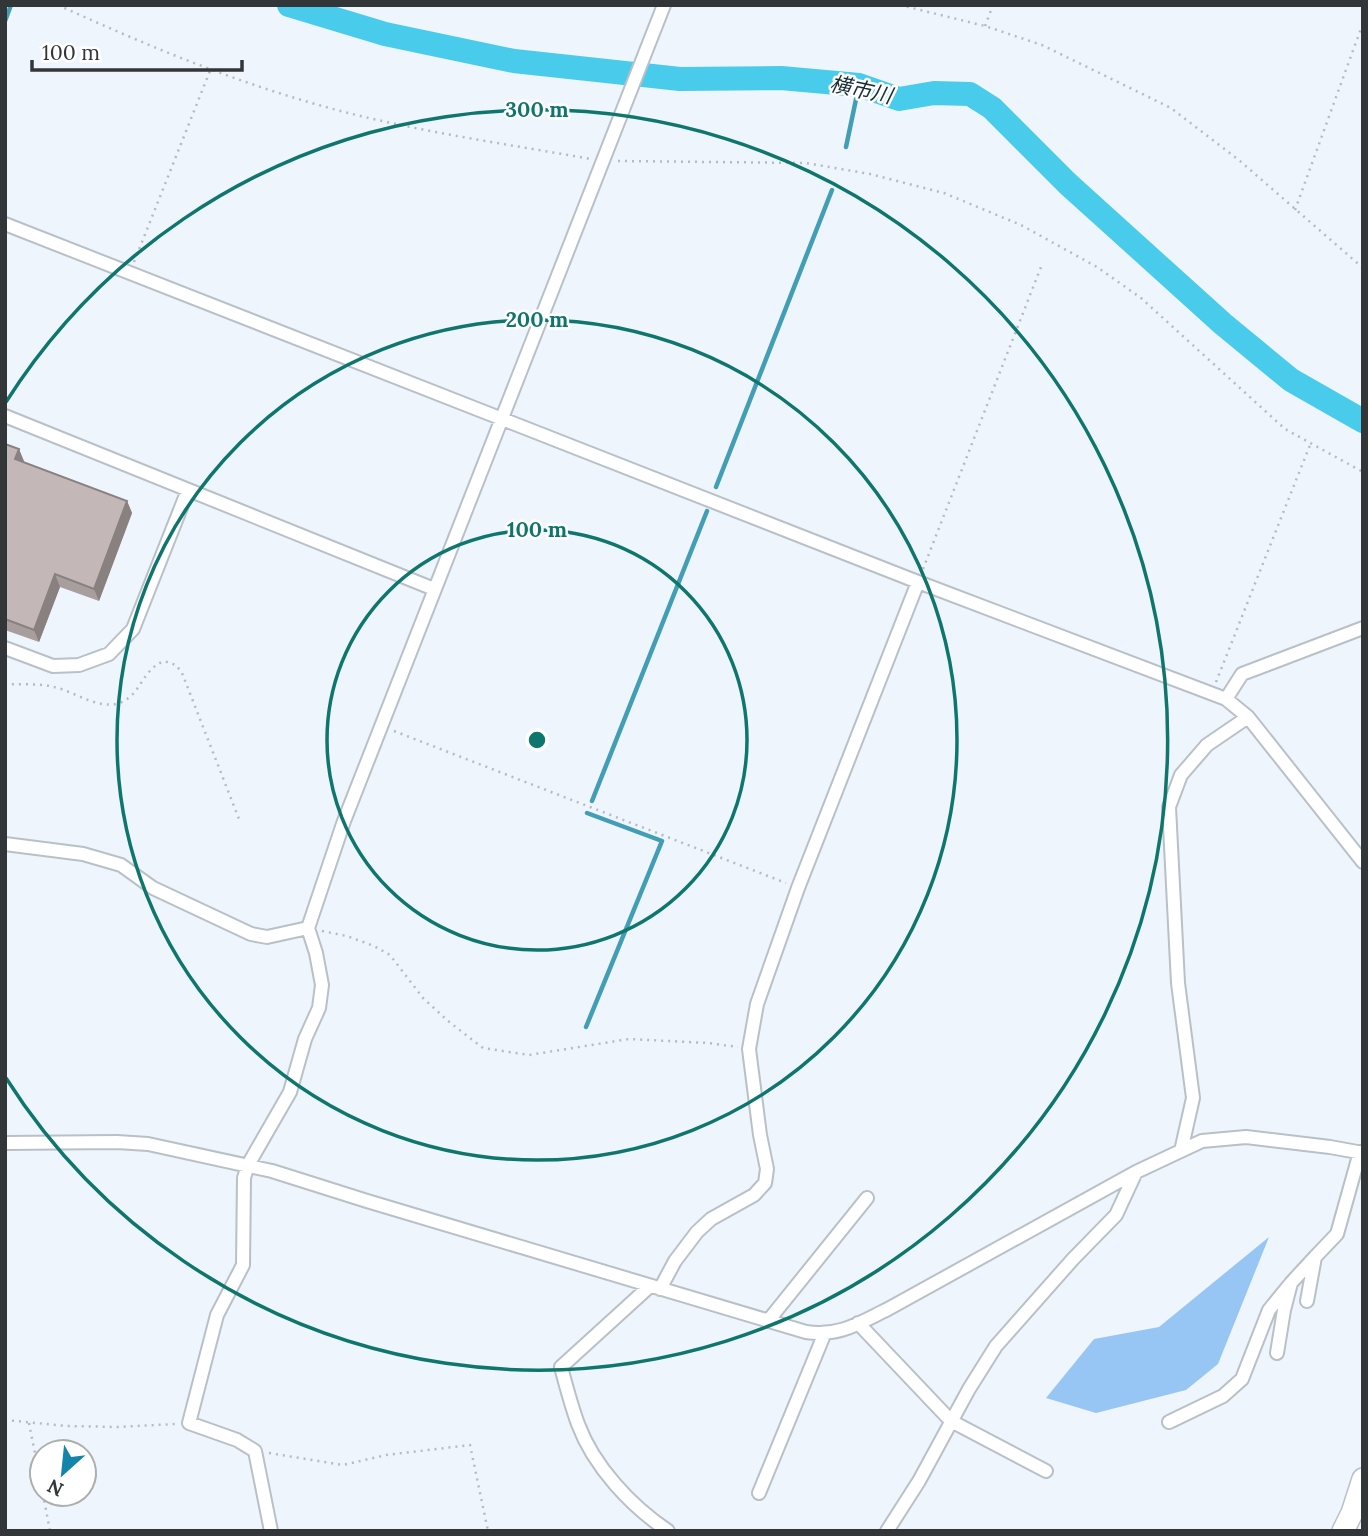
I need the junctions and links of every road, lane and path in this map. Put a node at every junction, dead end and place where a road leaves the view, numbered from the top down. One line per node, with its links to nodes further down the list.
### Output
1 (58, 5): 7 (path)
2 (900, 5): 6 (path)
3 (993, 5): 6 (path)
4 (662, 8): 8 (street)
5 (1363, 23): 9 (path)
6 (985, 26): 9 (path)
7 (210, 71): 8 (path); 13 (path)
8 (605, 155): 15 (street); 16 (path)
9 (1295, 210): 12 (path)
10 (5, 224): 13 (street)
11 (1041, 267): 19 (path)
12 (1363, 268)
13 (130, 272): 15 (street)
14 (5, 416): 18 (street)
15 (503, 418): 19 (street); 20 (street)
16 (1310, 444): 17 (path); 24 (path)
17 (1363, 472)
18 (188, 490): 20 (street); 22 (street)
19 (918, 582): 24 (street); 31 (street)
20 (434, 589): 27 (street)
21 (1363, 628): 25 (street)
22 (5, 648)
23 (5, 684): 28 (path)
24 (1211, 695): 25 (street)
25 (1226, 699): 26 (street)
26 (1248, 717): 30 (street); 35 (street)
27 (381, 726): 31 (path); 32 (street)
28 (239, 819)
29 (5, 844): 32 (street)
30 (1363, 862)
31 (799, 888): 33 (street)
32 (308, 928): 33 (path); 37 (street)
33 (749, 1049): 42 (street)
34 (5, 1143): 37 (street)
35 (1181, 1151): 36 (street); 38 (street)
36 (1361, 1152): 40 (street)
37 (248, 1165): 42 (street); 52 (street)
38 (1136, 1172): 45 (street); 49 (street)
39 (867, 1198): 44 (street)
40 (1315, 1257): 41 (street); 43 (street)
41 (1291, 1283): 47 (street); 51 (street)
42 (655, 1288): 44 (street); 62 (street)
43 (1307, 1301)
44 (768, 1321): 46 (street)
45 (858, 1323): 46 (street); 49 (street)
46 (824, 1335): 57 (street)
47 (1277, 1353)
48 (5, 1420): 50 (path)
49 (951, 1421): 55 (street); 63 (street)
50 (29, 1422): 52 (path); 53 (path)
51 (1169, 1422)
52 (189, 1423): 54 (street)
53 (32, 1438)
54 (255, 1451): 60 (street); 61 (path)
55 (1046, 1471)
56 (1363, 1479): 64 (main road)
57 (759, 1493)
58 (46, 1508): 59 (path)
59 (50, 1531)
60 (271, 1531)
61 (488, 1531)
62 (668, 1531)
63 (887, 1531)
64 (1343, 1531)

